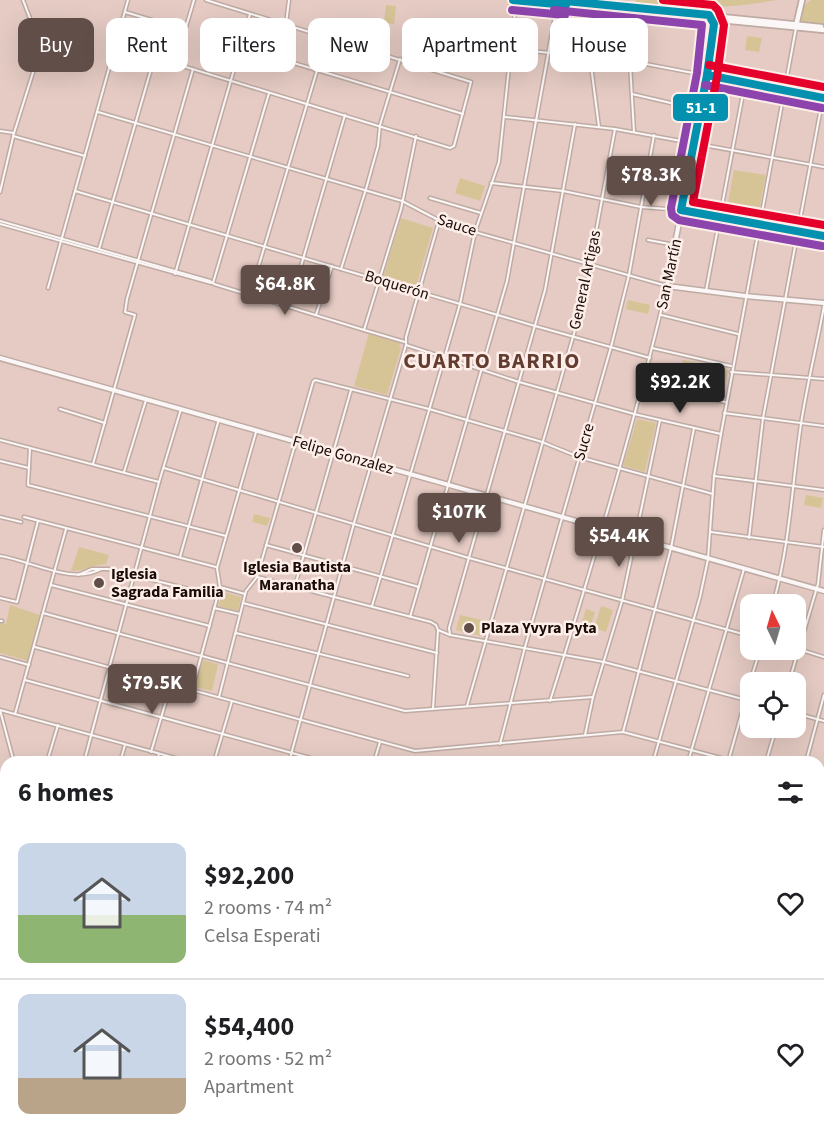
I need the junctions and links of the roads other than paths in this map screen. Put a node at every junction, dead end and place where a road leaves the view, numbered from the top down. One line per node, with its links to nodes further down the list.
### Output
1 (23, 0): 62 (street)
2 (128, 0): 11 (street)
3 (194, 0): 21 (street)
4 (206, 0): 12 (street)
5 (289, 0): 17 (street)
6 (515, 0): 9 (main road); 18 (street)
7 (631, 0): 10 (street)
8 (801, 0): 22 (main road)
9 (556, 2): 10 (main road); 25 (street)
10 (630, 9): 19 (street); 20 (main road)
11 (125, 12): 13 (street); 14 (street)
12 (250, 13): 15 (street); 16 (street)
13 (123, 18)
14 (145, 18)
15 (248, 18)
16 (266, 18)
17 (287, 18)
18 (514, 18)
19 (630, 18)
20 (710, 18): 22 (main road); 39 (street, San Martín)
21 (188, 20)
22 (796, 26): 23 (main road); 42 (street)
23 (824, 29)
24 (538, 51): 25 (street)
25 (549, 52): 53 (street)
26 (390, 56): 27 (street)
27 (400, 59): 44 (street); 50 (street)
28 (648, 64): 39 (street)
29 (188, 68): 30 (street)
30 (193, 69): 40 (street); 61 (street)
31 (108, 72): 49 (street)
32 (150, 72): 54 (street)
33 (233, 72): 40 (street)
34 (316, 72): 47 (street)
35 (323, 72): 44 (street)
36 (509, 72): 52 (street)
37 (592, 72): 57 (street)
38 (631, 72): 45 (street)
39 (707, 75): 41 (street); 48 (street, San Martín)
40 (230, 81): 43 (street); 66 (street)
41 (745, 83): 42 (street); 67 (street)
42 (784, 90): 46 (street); 70 (street)
43 (269, 92): 47 (street); 69 (street)
44 (391, 93): 50 (street); 56 (street)
45 (632, 94): 48 (street); 60 (street)
46 (823, 97): 71 (street)
47 (307, 103): 51 (street); 72 (street)
48 (701, 110): 65 (street, San Martín)
49 (98, 112): 54 (street, Sauce); 68 (street)
50 (463, 114): 64 (street)
51 (345, 115): 56 (street); 74 (street)
52 (505, 117): 53 (street); 75 (street)
53 (537, 120): 55 (street); 76 (street)
54 (136, 122): 61 (street, Sauce); 84 (street)
55 (575, 124): 57 (street); 79 (street)
56 (380, 125): 64 (street); 77 (street)
57 (599, 127): 58 (street)
58 (615, 129): 60 (street); 82 (street, General Artigas)
59 (0, 131): 62 (street)
60 (634, 132): 63 (street)
61 (175, 133): 66 (street, Sauce); 87 (street)
62 (14, 135): 68 (street); 80 (street)
63 (654, 135): 65 (street); 85 (street, Sucre)
64 (416, 136): 83 (street)
65 (694, 143): 67 (street); 86 (street, San Martín)
66 (212, 145): 69 (street, Sauce); 92 (street)
67 (732, 150): 70 (street); 89 (street)
68 (85, 156): 78 (street)
69 (251, 156): 72 (street, Sauce); 96 (street)
70 (771, 157): 71 (street); 93 (street)
71 (811, 165): 73 (street); 94 (street)
72 (289, 166): 74 (street, Sauce); 102 (street)
73 (824, 167)
74 (327, 177): 77 (street, Sauce); 105 (street)
75 (491, 183): 76 (street); 88 (street)
76 (525, 188): 79 (street); 100 (street)
77 (366, 189): 83 (street, Sauce); 109 (street)
78 (75, 191): 84 (street, Boquerón); 98 (street)
79 (563, 191): 82 (street); 104 (street)
80 (0, 192)
81 (430, 198): 88 (street)
82 (602, 199): 85 (street); 107 (street, General Artigas)
83 (402, 201): 90 (street, Sauce); 112 (street)
84 (113, 202): 87 (street, Boquerón); 103 (street)
85 (641, 207): 86 (street); 111 (street, Sucre)
86 (681, 210): 89 (street); 101 (street, San Martín)
87 (151, 213): 92 (street, Boquerón); 106 (street)
88 (481, 213): 95 (street)
89 (719, 218): 93 (street); 116 (street)
90 (439, 221): 95 (street, Sauce); 117 (street)
91 (0, 223): 98 (street)
92 (189, 225): 96 (street, Boquerón); 110 (street)
93 (759, 225): 94 (street); 119 (street)
94 (799, 231): 97 (street); 120 (street)
95 (475, 232): 100 (street, Sauce); 121 (street)
96 (228, 236): 102 (street, Boquerón); 113 (street)
97 (824, 236)
98 (62, 240): 103 (street); 115 (street)
99 (648, 240): 101 (street)
100 (514, 242): 104 (street, Sauce); 125 (street)
101 (675, 245): 114 (street, San Martín)
102 (265, 247): 105 (street, Boquerón); 118 (street)
103 (98, 251): 106 (street)
104 (552, 253): 107 (street, Sauce); 127 (street)
105 (303, 258): 108 (street, Boquerón); 123 (street)
106 (137, 262): 110 (street); 147 (street)
107 (590, 264): 111 (street, Sauce); 130 (street, General Artigas)
108 (332, 266): 109 (street, Boquerón); 124 (street)
109 (341, 269): 112 (street, Boquerón)
110 (175, 272): 113 (street)
111 (628, 275): 114 (street, Sauce); 134 (street, Sucre)
112 (380, 280): 117 (street, Boquerón); 128 (street)
113 (212, 283): 118 (street)
114 (667, 286): 116 (street, Sauce); 126 (street, San Martín)
115 (48, 288)
116 (706, 291): 119 (street, Sauce)
117 (418, 292): 121 (street, Boquerón); 133 (street)
118 (250, 295): 123 (street)
119 (745, 296): 120 (street, Sauce); 129 (street)
120 (785, 300): 122 (street, Sauce); 142 (street)
121 (460, 304): 125 (street, Boquerón); 136 (street)
122 (824, 305): 131 (street)
123 (289, 307): 124 (street)
124 (316, 315): 128 (street)
125 (497, 315): 127 (street, Boquerón); 140 (street)
126 (661, 315): 129 (street); 135 (street, San Martín)
127 (535, 326): 130 (street, Boquerón); 146 (street)
128 (363, 330): 133 (street)
129 (738, 334): 139 (street)
130 (573, 336): 134 (street, Boquerón); 149 (street, General Artigas)
131 (818, 340): 132 (street); 143 (street)
132 (824, 341)
133 (406, 344): 136 (street); 151 (street)
134 (611, 347): 138 (street, Boquerón); 152 (street, Sucre)
135 (652, 348): 138 (street, San Martín); 139 (street)
136 (444, 356): 140 (street); 155 (street)
137 (0, 357): 147 (street, Felipe Gonzalez)
138 (650, 358): 145 (street, San Martín)
139 (732, 366): 141 (street)
140 (482, 369): 146 (street); 161 (street)
141 (731, 372): 142 (street); 153 (street)
142 (771, 375): 143 (street); 159 (street)
143 (810, 378): 144 (street); 164 (street)
144 (824, 379)
145 (644, 380): 153 (street); 158 (street, San Martín)
146 (519, 382): 149 (street); 168 (street)
147 (114, 389): 150 (street, Felipe Gonzalez); 163 (street)
148 (351, 390): 151 (street); 171 (street); 174 (street)
149 (558, 392): 152 (street); 172 (street, General Artigas)
150 (147, 398): 154 (street, Felipe Gonzalez); 182 (street)
151 (390, 399): 155 (street); 177 (street)
152 (596, 402): 158 (street); 175 (street, Sucre)
153 (726, 402): 157 (street)
154 (181, 408): 160 (street, Felipe Gonzalez); 180 (street)
155 (429, 409): 161 (street); 183 (street)
156 (60, 410): 163 (street)
157 (724, 413): 159 (street); 169 (street)
158 (634, 414): 162 (street); 181 (street, San Martín)
159 (763, 418): 164 (street); 187 (street)
160 (219, 419): 167 (street, Felipe Gonzalez); 186 (street)
161 (466, 420): 168 (street); 189 (street)
162 (660, 420): 166 (street); 184 (street)
163 (105, 423): 178 (street)
164 (801, 423): 165 (street); 191 (street)
165 (824, 426)
166 (694, 427): 169 (street); 190 (street)
167 (256, 430): 171 (street, Felipe Gonzalez); 193 (street)
168 (505, 431): 172 (street); 195 (street)
169 (721, 434): 185 (street)
170 (0, 440): 173 (street)
171 (296, 441): 174 (street, Felipe Gonzalez); 196 (street)
172 (542, 442): 175 (street); 197 (street, General Artigas)
173 (30, 448): 178 (street); 179 (street)
174 (333, 452): 177 (street, Felipe Gonzalez); 198 (street)
175 (579, 457): 181 (street); 202 (street, Sucre)
176 (0, 461): 179 (street)
177 (372, 463): 183 (street, Felipe Gonzalez); 205 (street)
178 (93, 464): 182 (street)
179 (29, 468): 199 (street)
180 (164, 468): 186 (street); 188 (street)
181 (619, 468): 184 (street); 208 (street, San Martín)
182 (124, 472): 188 (street)
183 (409, 474): 189 (street, Felipe Gonzalez); 211 (street)
184 (648, 476): 190 (street); 214 (street)
185 (714, 476): 187 (street); 194 (street)
186 (202, 478): 193 (street); 206 (street)
187 (756, 481): 191 (street); 213 (street)
188 (159, 482): 199 (street)
189 (447, 485): 195 (street, Felipe Gonzalez); 217 (street)
190 (683, 486): 194 (street); 220 (street)
191 (794, 486): 192 (street); 215 (street)
192 (824, 489)
193 (240, 490): 196 (street); 212 (street)
194 (713, 494): 210 (street)
195 (486, 496): 197 (street, Felipe Gonzalez); 224 (street)
196 (279, 501): 198 (street); 216 (street)
197 (524, 507): 202 (street, Felipe Gonzalez); 229 (street, General Artigas)
198 (316, 512): 205 (street); 222 (street)
199 (150, 516): 206 (street); 219 (street)
200 (24, 517): 203 (street)
201 (0, 518): 204 (street)
202 (561, 518): 208 (street, Felipe Gonzalez); 235 (street, Sucre)
203 (39, 521): 207 (street); 226 (street)
204 (21, 522)
205 (354, 523): 211 (street); 227 (street)
206 (188, 526): 212 (street); 223 (street)
207 (66, 528): 219 (street); 230 (street)
208 (602, 529): 214 (street, Felipe Gonzalez); 241 (street, San Martín)
209 (824, 530): 218 (street)
210 (710, 532): 213 (street); 225 (street)
211 (394, 535): 217 (street); 233 (street)
212 (226, 537): 228 (street)
213 (749, 538): 215 (street)
214 (635, 539): 220 (street, Felipe Gonzalez); 249 (street)
215 (786, 542): 218 (street); 236 (street)
216 (266, 545): 222 (street); 234 (street)
217 (430, 545): 224 (street); 240 (street)
218 (823, 547): 242 (street)
219 (141, 548): 223 (street); 232 (street)
220 (671, 548): 225 (street, Felipe Gonzalez); 254 (street)
221 (0, 556): 226 (street)
222 (304, 556): 227 (street); 239 (street)
223 (180, 557): 228 (street)
224 (469, 558): 229 (street); 267 (street)
225 (708, 559): 231 (street, Felipe Gonzalez); 259 (street)
226 (28, 562): 230 (street); 248 (street)
227 (342, 566): 233 (street); 247 (street)
228 (217, 568): 238 (street)
229 (508, 568): 235 (street); 268 (street, General Artigas)
230 (55, 570): 232 (street); 237 (street)
231 (744, 570): 236 (street, Felipe Gonzalez); 262 (street)
232 (134, 575): 246 (street); 251 (street)
233 (382, 576): 240 (street); 252 (street)
234 (257, 577): 239 (street); 244 (street)
235 (545, 578): 241 (street); 270 (street, Sucre)
236 (780, 579): 242 (street, Felipe Gonzalez); 245 (street)
237 (51, 585): 251 (street); 255 (street)
238 (220, 587): 244 (street); 246 (street)
239 (295, 587): 247 (street)
240 (418, 587): 257 (street)
241 (583, 589): 249 (street); 274 (street, San Martín)
242 (815, 589): 243 (street, Felipe Gonzalez); 258 (street)
243 (824, 591)
244 (245, 594): 250 (street)
245 (775, 594)
246 (217, 596): 253 (street)
247 (334, 597): 252 (street); 260 (street)
248 (0, 598)
249 (622, 601): 254 (street); 278 (street)
250 (243, 603): 256 (street); 260 (street)
251 (127, 604): 261 (street); 266 (street)
252 (372, 606): 257 (street)
253 (214, 608): 256 (street); 261 (street)
254 (656, 611): 259 (street); 282 (street)
255 (43, 613): 266 (street); 269 (street)
256 (240, 614): 264 (street)
257 (410, 617): 263 (street)
258 (806, 619)
259 (693, 620): 262 (street); 285 (street)
260 (326, 625): 272 (street); 273 (street)
261 (210, 626): 275 (street)
262 (726, 629): 265 (street); 289 (street)
263 (438, 630): 267 (street); 272 (street)
264 (236, 633): 273 (street); 279 (street)
265 (740, 633)
266 (119, 635): 275 (street); 281 (street)
267 (450, 635): 268 (street)
268 (486, 640): 270 (street); 298 (street, General Artigas)
269 (35, 647): 280 (street); 281 (street)
270 (525, 647): 274 (street); 297 (street, Sucre)
271 (806, 652): 277 (street)
272 (437, 653): 299 (street)
273 (318, 654): 283 (street); 287 (street)
274 (564, 654): 278 (street); 294 (street, San Martín)
275 (201, 656): 279 (street); 288 (street)
276 (0, 657): 280 (street)
277 (824, 657)
278 (604, 662): 282 (street); 292 (street)
279 (228, 663): 287 (street); 291 (street)
280 (29, 665): 284 (street)
281 (110, 666): 286 (street); 295 (street)
282 (639, 670): 285 (street); 309 (street)
283 (408, 676)
284 (25, 680): 295 (street); 301 (street)
285 (676, 680): 289 (street); 314 (street)
286 (171, 684): 288 (street); 303 (street)
287 (310, 686): 299 (street); 305 (street)
288 (192, 690): 291 (street)
289 (709, 690): 293 (street); 318 (street)
290 (824, 696): 304 (street)
291 (219, 697): 296 (street)
292 (593, 697): 294 (street); 312 (street)
293 (740, 698)
294 (550, 700): 297 (street)
295 (100, 701): 303 (street); 311 (street)
296 (232, 701): 305 (street); 310 (street)
297 (510, 703): 298 (street); 317 (street, Sucre)
298 (467, 706): 299 (street)
299 (432, 709)
300 (0, 710): 301 (street); 322 (street)
301 (15, 714): 308 (street)
302 (806, 716): 304 (street)
303 (162, 717): 310 (street); 319 (street)
304 (818, 719): 306 (street); 337 (street)
305 (301, 720): 315 (street); 321 (street)
306 (824, 721)
307 (740, 722): 335 (street)
308 (58, 725): 311 (street); 323 (street)
309 (623, 732): 312 (street); 314 (street)
310 (222, 734): 321 (street); 328 (street)
311 (91, 735): 316 (street); 324 (street)
312 (585, 736): 317 (street)
313 (773, 738): 336 (street)
314 (660, 741): 318 (street); 332 (street)
315 (380, 742): 317 (street); 331 (street)
316 (125, 744): 319 (street); 325 (street)
317 (500, 744)
318 (692, 750): 333 (street); 334 (street)
319 (151, 752): 320 (street)
320 (159, 753): 326 (street); 327 (street)
321 (291, 753): 329 (street); 330 (street)
322 (12, 756)
323 (49, 756)
324 (86, 756)
325 (122, 756)
326 (158, 756)
327 (169, 756)
328 (216, 756)
329 (290, 756)
330 (302, 756)
331 (376, 756)
332 (655, 756)
333 (690, 756)
334 (712, 756)
335 (730, 756)
336 (768, 756)
337 (808, 756)

